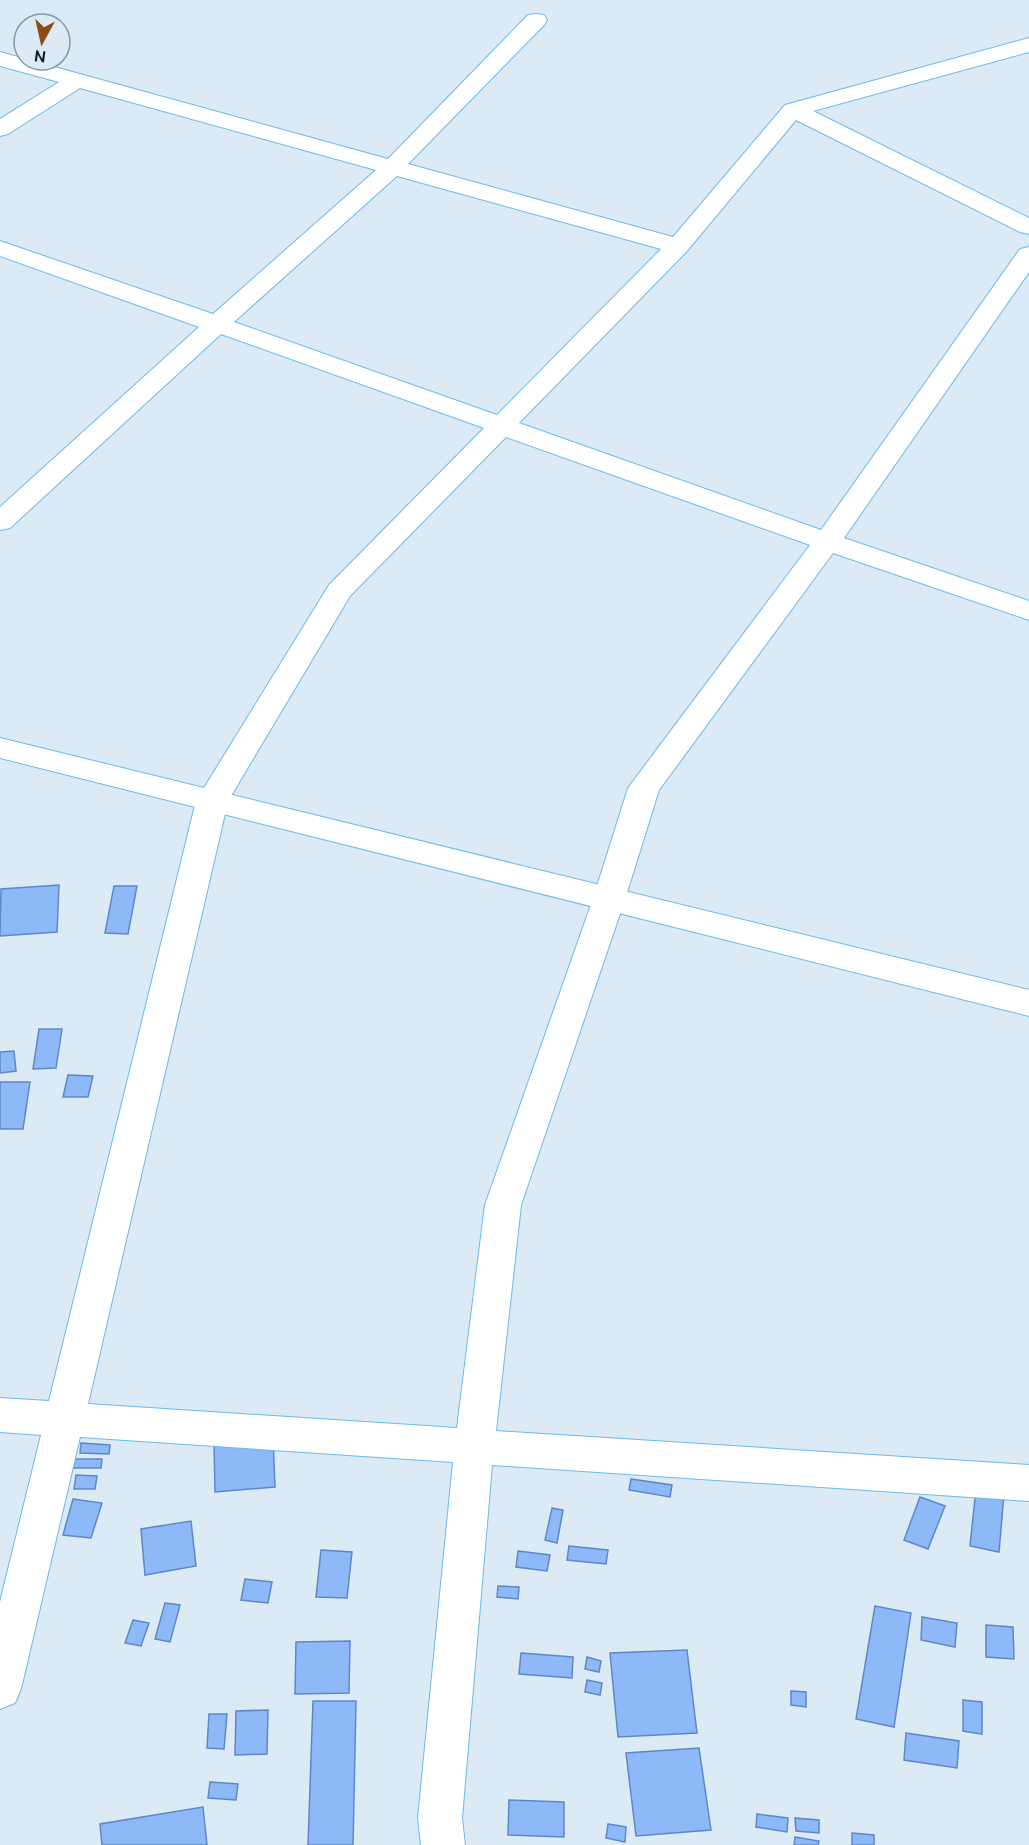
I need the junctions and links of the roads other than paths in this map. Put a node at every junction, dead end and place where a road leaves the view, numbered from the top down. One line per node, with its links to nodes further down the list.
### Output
1 (536, 20): 7 (street)
2 (1029, 45): 5 (street)
3 (0, 59): 4 (street)
4 (78, 80): 6 (street); 7 (street)
5 (793, 110): 8 (street); 9 (street)
6 (0, 129)
7 (393, 168): 9 (street); 12 (street)
8 (1029, 227)
9 (678, 246): 13 (street)
10 (0, 248): 12 (street)
11 (1029, 254): 15 (street)
12 (216, 325): 13 (street); 14 (street)
13 (503, 426): 15 (street); 18 (street)
14 (0, 522)
15 (827, 542): 16 (street); 19 (street)
16 (1029, 611)
17 (0, 748): 18 (street)
18 (212, 801): 19 (street); 22 (street)
19 (609, 899): 20 (street); 23 (street)
20 (1029, 1003)
21 (0, 1415): 22 (street)
22 (66, 1420): 23 (street); 25 (street)
23 (474, 1447): 24 (street); 26 (street)
24 (1029, 1483)
25 (0, 1689)
26 (443, 1845)

